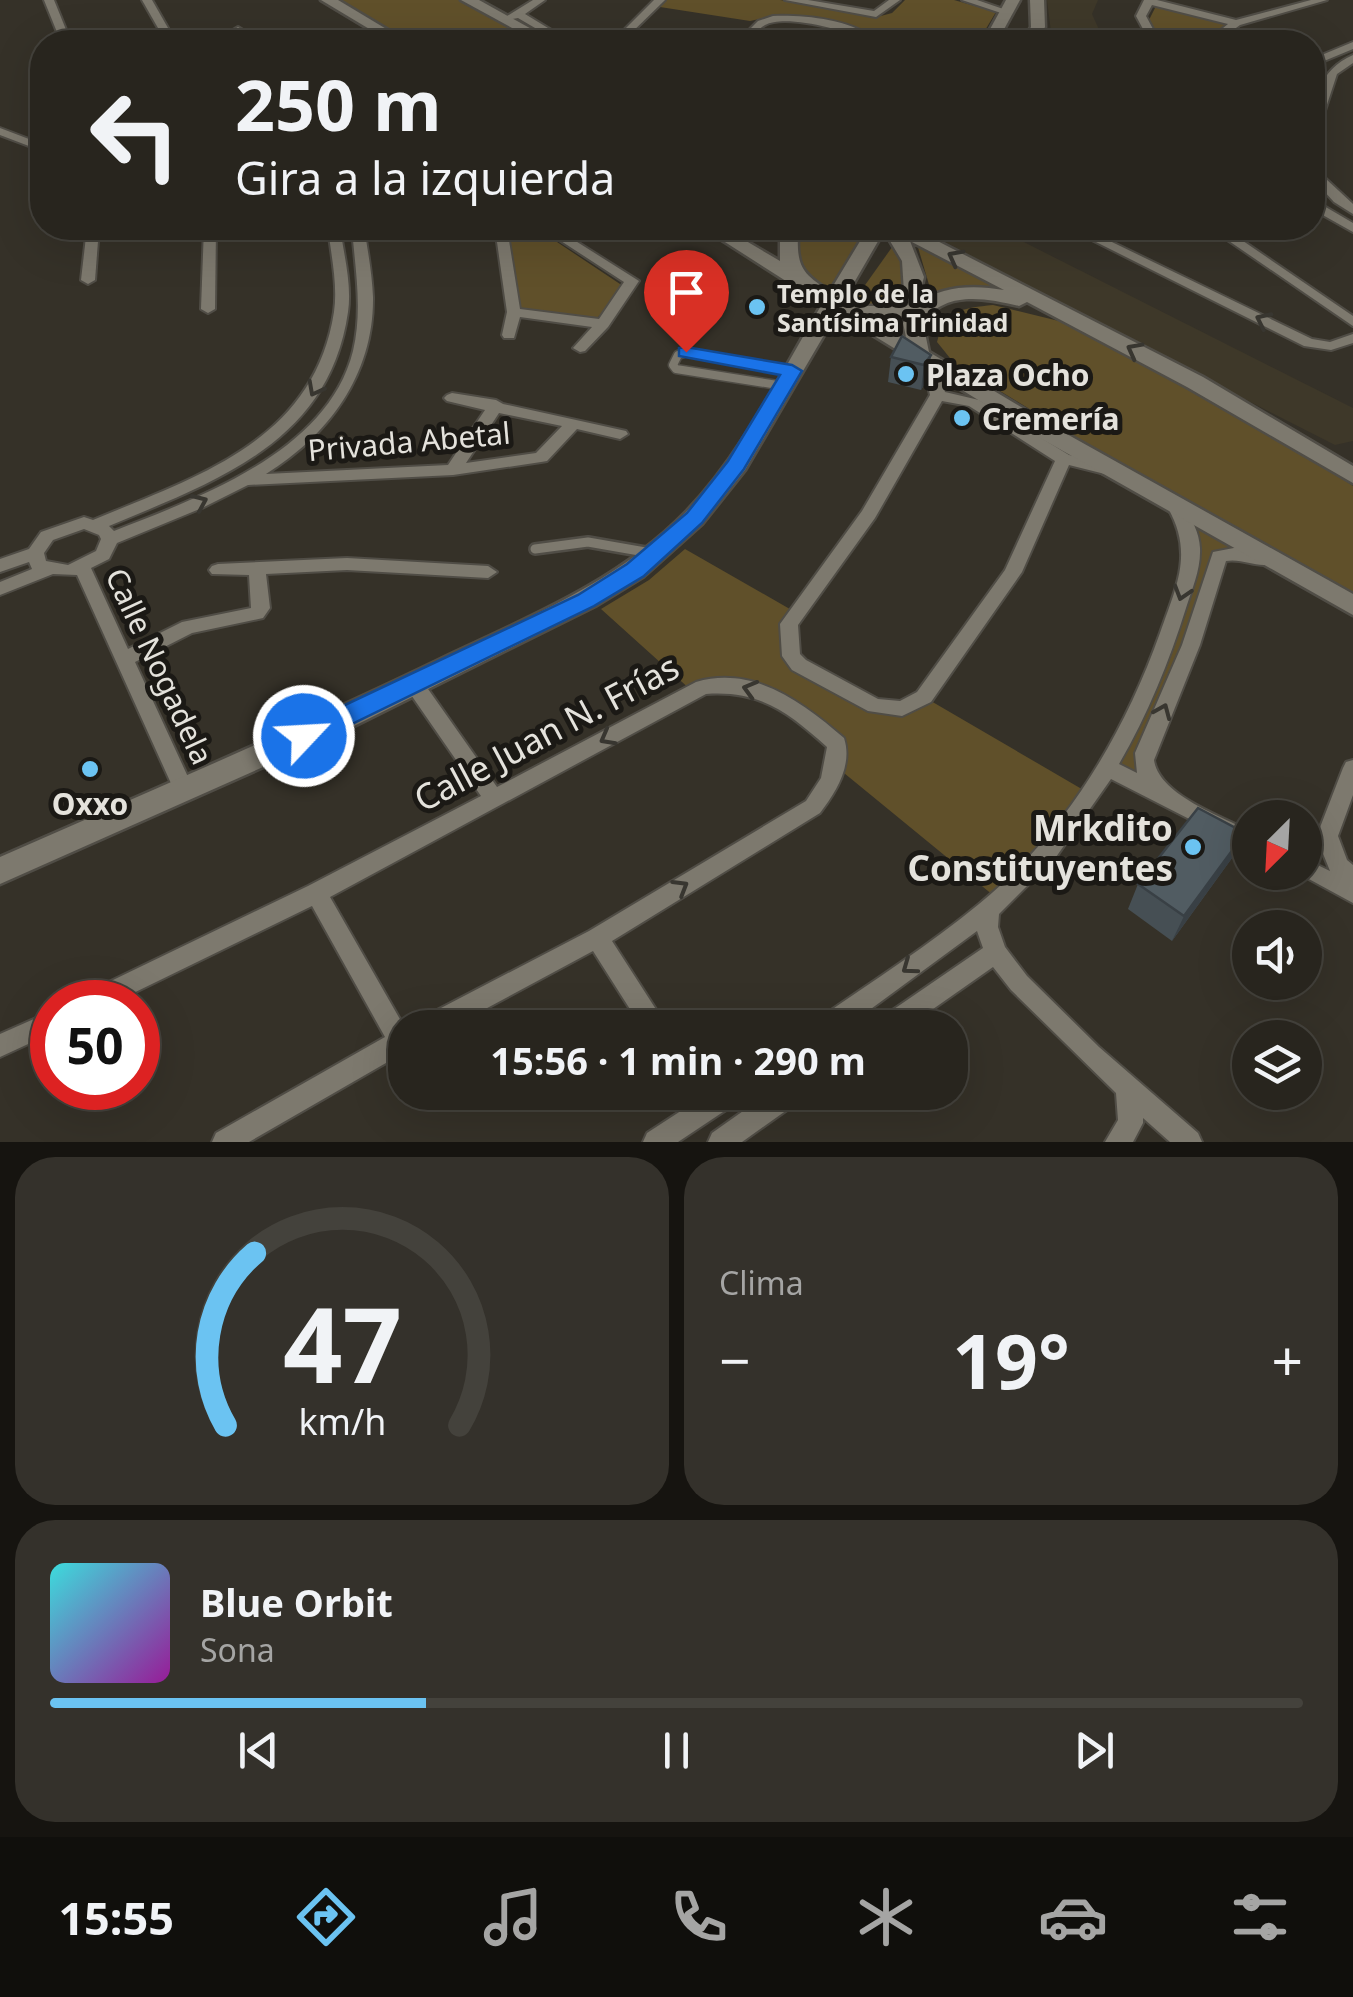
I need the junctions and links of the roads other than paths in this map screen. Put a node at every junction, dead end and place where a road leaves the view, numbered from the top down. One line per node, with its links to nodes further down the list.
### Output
1 (49, 0): 17 (street)
2 (147, 0): 18 (street)
3 (328, 0): 19 (street)
4 (468, 0): 14 (street)
5 (540, 0): 14 (street)
6 (660, 0): 22 (street)
7 (790, 0): 8 (street)
8 (894, 0)
9 (967, 0): 13 (street)
10 (1036, 0): 16 (street)
11 (1149, 0): 15 (street); 27 (street)
12 (1322, 0): 15 (street)
13 (1008, 11)
14 (513, 17): 20 (street); 21 (street)
15 (1236, 23): 28 (street)
16 (1038, 27): 25 (street); 26 (street)
17 (61, 30)
18 (163, 30)
19 (380, 30)
20 (531, 30)
21 (541, 30)
22 (629, 30)
23 (755, 30): 24 (street)
24 (855, 30)
25 (1024, 30)
26 (1036, 30)
27 (1148, 30)
28 (1227, 30)
29 (1353, 45): 30 (street)
30 (1325, 57)
31 (1353, 58): 32 (street)
32 (1325, 83)
33 (0, 132): 34 (street)
34 (30, 143)
35 (1325, 183): 36 (street)
36 (1353, 210)
37 (1325, 211): 38 (street)
38 (1353, 228)
39 (92, 240): 53 (street)
40 (209, 240): 55 (street)
41 (335, 240): 64 (street)
42 (359, 240): 65 (street)
43 (503, 240): 56 (street)
44 (566, 240): 59 (street)
45 (733, 240): 52 (street)
46 (788, 240): 52 (street)
47 (870, 240): 54 (street)
48 (898, 240): 54 (street)
49 (921, 240): 57 (street, one-way to 49)
50 (1099, 240): 61 (street, one-way to 50)
51 (1233, 240): 58 (street)
52 (800, 279): 54 (street)
53 (88, 280)
54 (838, 304): 63 (street); 66 (street)
55 (208, 308)
56 (514, 312): 59 (street); 60 (street)
57 (1062, 313): 63 (street); 75 (street, one-way to 57)
58 (1353, 322)
59 (602, 324): 62 (street)
60 (509, 334)
61 (1353, 338)
62 (580, 348)
63 (924, 355): 67 (street); 76 (street)
64 (333, 356): 65 (street); 80 (street, one-way to 80)
65 (358, 356): 72 (street)
66 (788, 379): 66 (lane); 84 (street)
67 (938, 395): 73 (street); 73 (street)
68 (452, 398): 69 (street)
69 (496, 405): 70 (street); 74 (street)
70 (574, 423): 71 (street); 74 (street, Privada Abetal)
71 (620, 434)
72 (294, 449): 77 (street); 78 (street)
73 (1064, 459): 76 (street)
74 (453, 470): 77 (street, Privada Abetal)
75 (1350, 470)
76 (1117, 472): 79 (street)
77 (301, 478): 78 (street, Privada Abetal)
78 (248, 480): 81 (street, one-way to 78)
79 (1173, 503): 85 (street); 98 (street, one-way to 98)
80 (96, 525): 81 (street); 83 (street)
81 (110, 539): 87 (street)
82 (534, 549): 84 (lane)
83 (35, 553): 86 (street); 88 (street)
84 (654, 554): 97 (street)
85 (1284, 565): 93 (street); 101 (street, one-way to 85)
86 (0, 566)
87 (82, 568): 88 (street); 96 (street, Calle Nogadela)
88 (47, 570): 92 (street)
89 (218, 570): 90 (street)
90 (257, 570): 91 (street); 96 (street)
91 (488, 572)
92 (0, 589)
93 (1326, 590): 94 (street); 95 (street)
94 (1353, 606)
95 (1353, 616)
96 (125, 659): 100 (street, Calle Nogadela)
97 (414, 684): 100 (street); 102 (street)
98 (1109, 768): 101 (street); 111 (street)
99 (1353, 768): 104 (street)
100 (184, 790): 106 (street)
101 (1165, 796): 103 (street)
102 (496, 800): 109 (street, Calle Juan N. Frías); 112 (street, Calle Juan N. Frías, one-way to 102)
103 (1232, 831)
104 (1327, 836): 105 (street); 107 (street)
105 (1322, 841)
106 (0, 871)
107 (1353, 877)
108 (1322, 878): 110 (street)
109 (316, 893): 114 (street, Calle Juan N. Frías); 119 (street)
110 (1353, 894)
111 (988, 910): 113 (street); 117 (street, one-way to 117)
112 (597, 938): 115 (street, Calle Juan N. Frías); 116 (street)
113 (996, 952): 118 (street); 123 (street)
114 (137, 980)
115 (460, 1010)
116 (644, 1010)
117 (850, 1010)
118 (912, 1010)
119 (388, 1016)
120 (30, 1032): 121 (street)
121 (0, 1046)
122 (388, 1048): 127 (street)
123 (1128, 1088): 126 (street); 130 (street)
124 (693, 1110): 128 (street)
125 (766, 1110): 129 (street)
126 (1128, 1140)
127 (225, 1142)
128 (656, 1142)
129 (720, 1142)
130 (1188, 1142)

